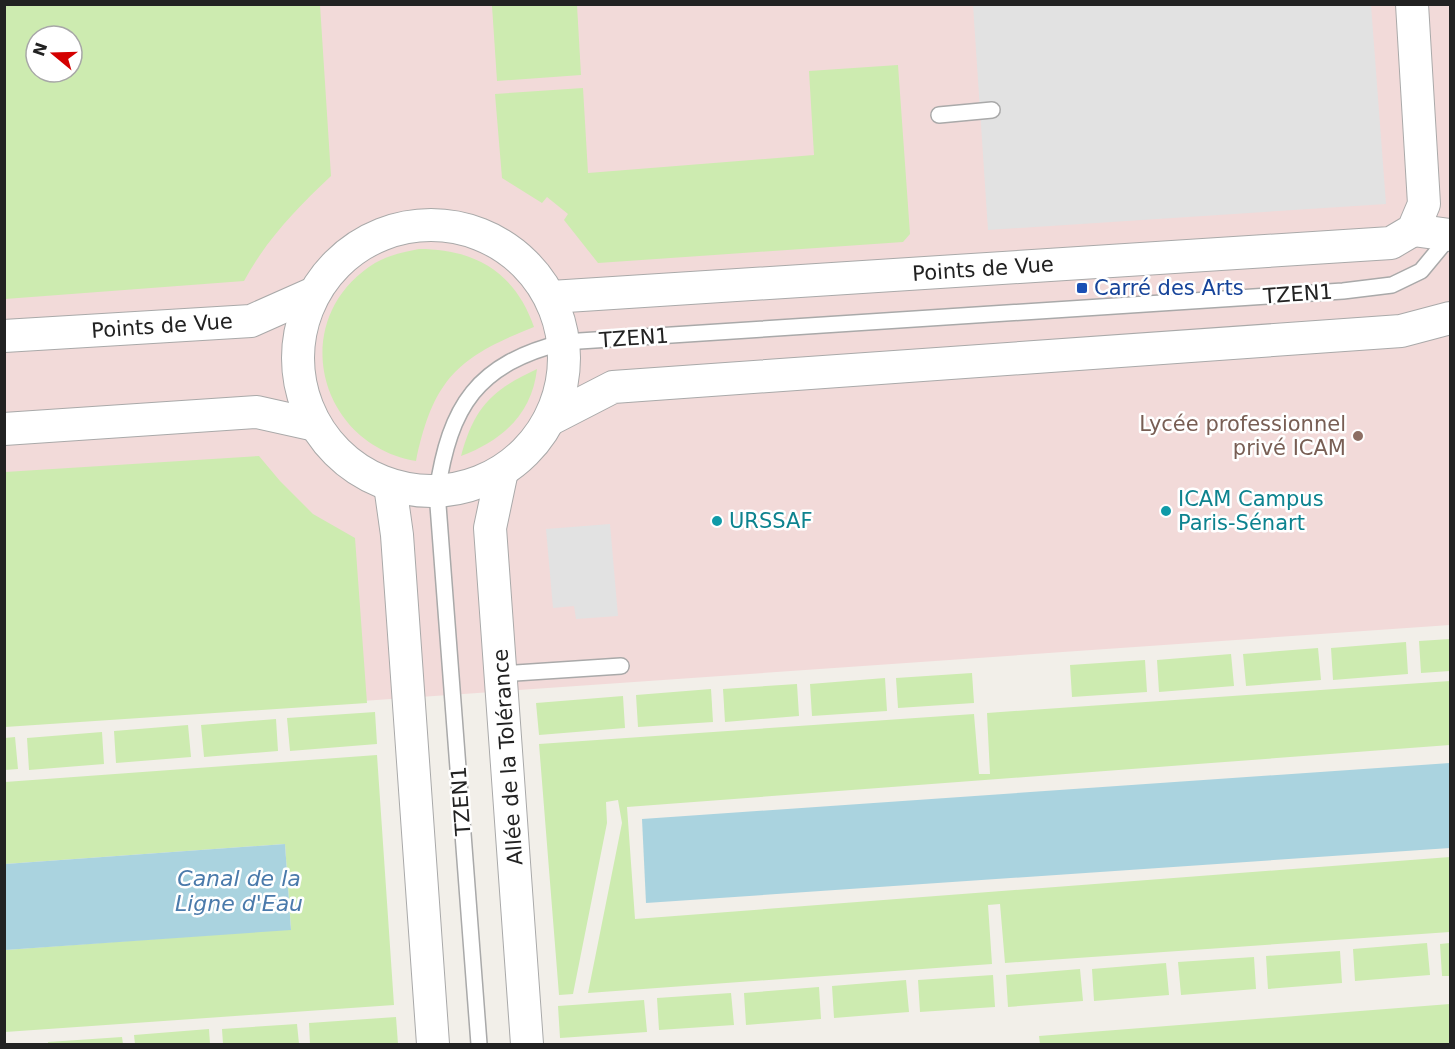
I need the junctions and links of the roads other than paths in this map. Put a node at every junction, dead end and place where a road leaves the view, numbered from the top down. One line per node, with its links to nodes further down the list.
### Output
1 (1412, 4): 4 (street)
2 (992, 110): 3 (lane)
3 (939, 115)
4 (1413, 230): 5 (street); 7 (street, Points de Vue)
5 (1450, 236): 10 (lane, TZEN1)
6 (314, 293): 7 (street); 9 (street, Points de Vue); 12 (street)
7 (551, 297): 10 (street)
8 (1450, 318): 11 (street)
9 (4, 336)
10 (564, 342): 11 (street); 16 (lane, TZEN1)
11 (549, 420): 14 (street)
12 (315, 425): 13 (street); 15 (street)
13 (4, 429)
14 (502, 471): 16 (street); 18 (street, Allée de la Tolérance)
15 (390, 485): 16 (street); 19 (street)
16 (437, 492): 20 (lane, TZEN1)
17 (621, 666): 18 (lane)
18 (502, 674): 21 (street, Allée de la Tolérance)
19 (433, 1044)
20 (479, 1044)
21 (527, 1044)

